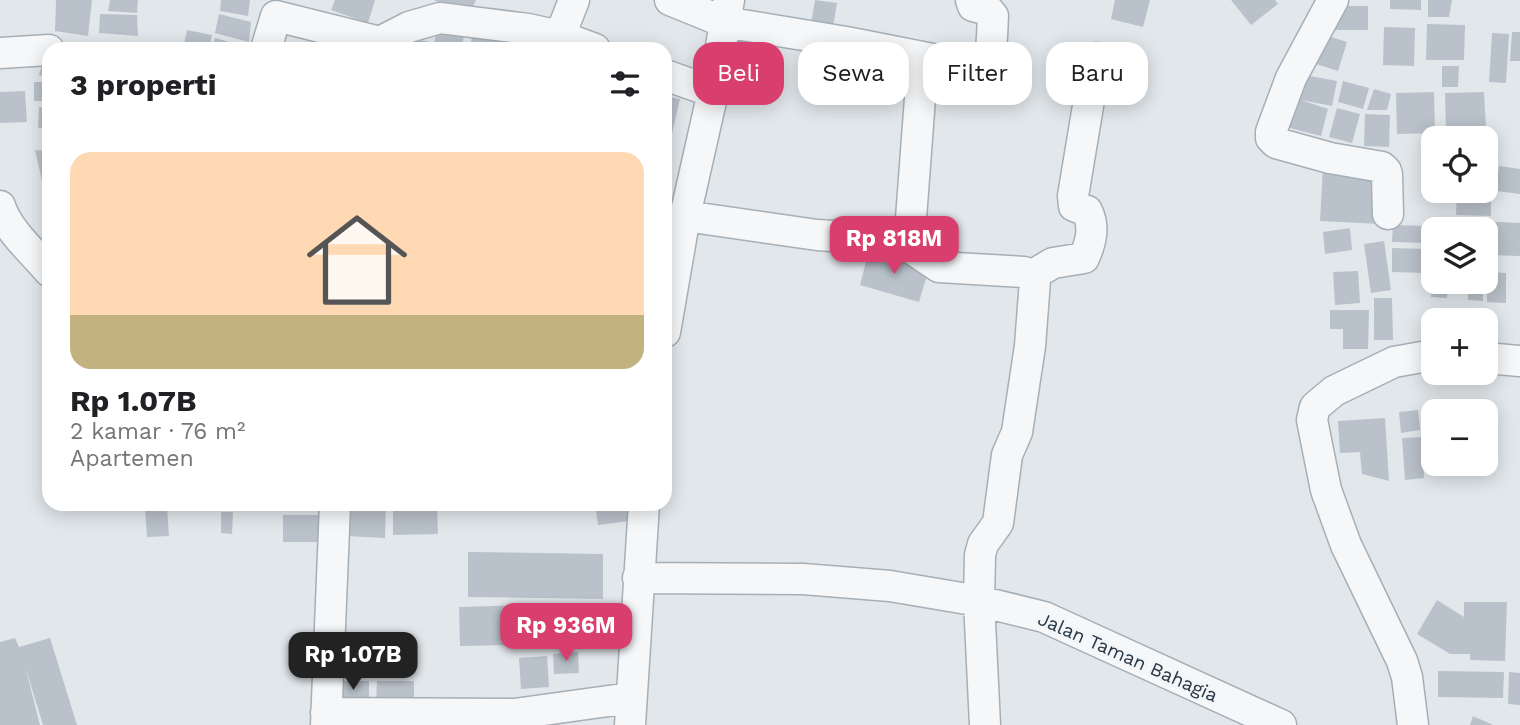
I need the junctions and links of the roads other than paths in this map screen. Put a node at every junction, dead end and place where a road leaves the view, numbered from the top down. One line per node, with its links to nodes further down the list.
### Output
1 (574, 0): 6 (street)
2 (670, 0): 5 (street)
3 (971, 0): 12 (street)
4 (1333, 0): 21 (street)
5 (727, 11): 11 (street); 15 (street)
6 (560, 36): 9 (street); 10 (street)
7 (268, 42): 8 (street)
8 (369, 42)
9 (385, 42)
10 (576, 42)
11 (722, 42)
12 (990, 42)
13 (42, 50): 14 (street)
14 (0, 53)
15 (923, 58): 23 (street)
16 (672, 77): 17 (street)
17 (693, 85)
18 (710, 105): 22 (street)
19 (1088, 105): 25 (street)
20 (0, 206): 24 (street)
21 (1388, 214)
22 (685, 216): 23 (street); 26 (street)
23 (909, 245): 25 (street)
24 (42, 263)
25 (1031, 276): 33 (street)
26 (672, 291)
27 (1421, 357): 38 (street)
28 (1498, 359): 29 (street)
29 (1520, 361)
30 (335, 511): 35 (street)
31 (643, 511): 32 (street)
32 (638, 578): 33 (street, Jalan Taman Bahagia); 34 (street)
33 (979, 601): 36 (street); 37 (street, Jalan Taman Bahagia)
34 (630, 712): 35 (street)
35 (326, 719)
36 (985, 725)
37 (1281, 725)
38 (1413, 725)

